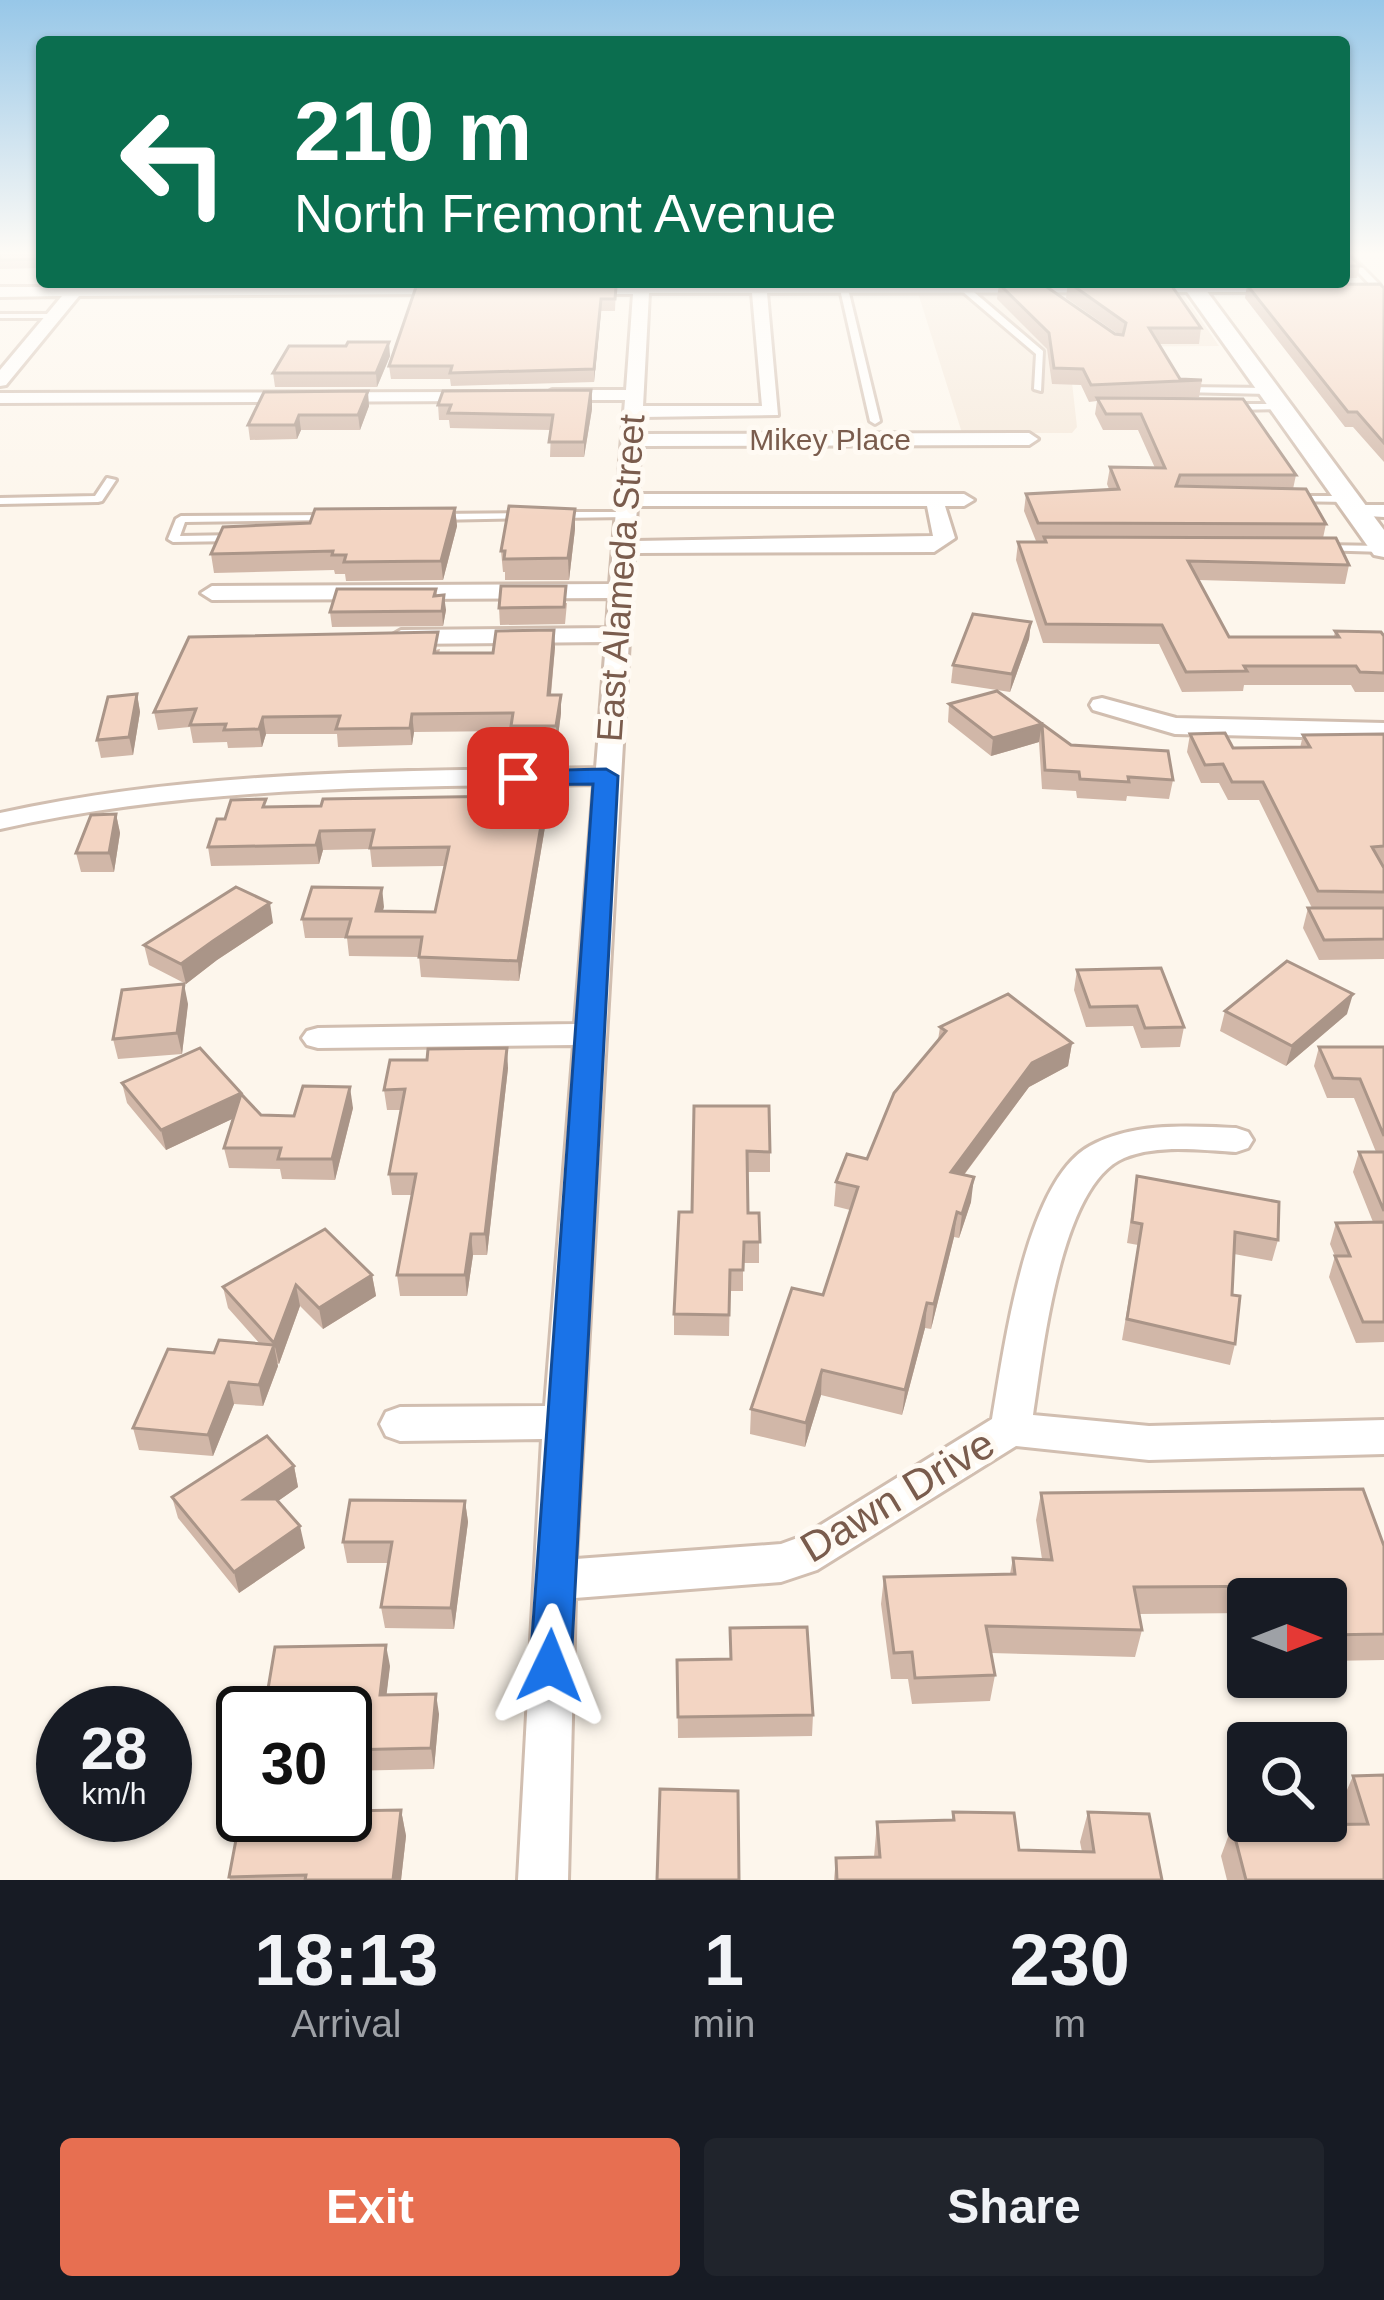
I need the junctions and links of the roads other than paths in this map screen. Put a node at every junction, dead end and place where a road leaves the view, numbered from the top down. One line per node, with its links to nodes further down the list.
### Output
1 (638, 342): 15 (street, East Alameda Street)
2 (765, 342): 15 (street)
3 (856, 342): 16 (lane)
4 (1027, 342): 8 (lane)
5 (1233, 342): 13 (street)
6 (9, 358): 7 (street)
7 (0, 381)
8 (1038, 389)
9 (1183, 391): 13 (lane)
10 (493, 395): 12 (street)
11 (540, 395): 15 (street)
12 (0, 398)
13 (1275, 399): 14 (lane); 22 (street)
14 (1210, 407)
15 (632, 416): 17 (street, Mikey Place); 28 (street, East Alameda Street)
16 (875, 421)
17 (1029, 439)
18 (111, 481): 21 (lane)
19 (1266, 499): 22 (lane)
20 (964, 500): 28 (street)
21 (0, 501)
22 (1353, 505): 24 (street); 32 (street)
23 (936, 508): 28 (street)
24 (1384, 511)
25 (417, 517): 28 (lane)
26 (302, 518): 27 (lane); 29 (lane); 30 (lane)
27 (348, 518)
28 (625, 520): 33 (street, East Alameda Street)
29 (288, 537)
30 (242, 538)
31 (1314, 548): 32 (lane)
32 (1384, 549)
33 (620, 591): 34 (street); 35 (street, East Alameda Street)
34 (212, 593)
35 (617, 634): 36 (street); 39 (street, East Alameda Street)
36 (384, 638)
37 (1102, 705): 38 (street)
38 (1384, 731)
39 (606, 776): 40 (street); 41 (street, East Alameda Street)
40 (0, 821)
41 (590, 1034): 42 (street); 44 (street, East Alameda Street)
42 (318, 1038)
43 (1236, 1140): 46 (street)
44 (564, 1422): 45 (street); 48 (street, East Alameda Street)
45 (400, 1424)
46 (1011, 1428): 47 (street, Dawn Drive); 48 (street, Dawn Drive)
47 (1384, 1436)
48 (554, 1580): 49 (street, East Alameda Street)
49 (543, 1880)

